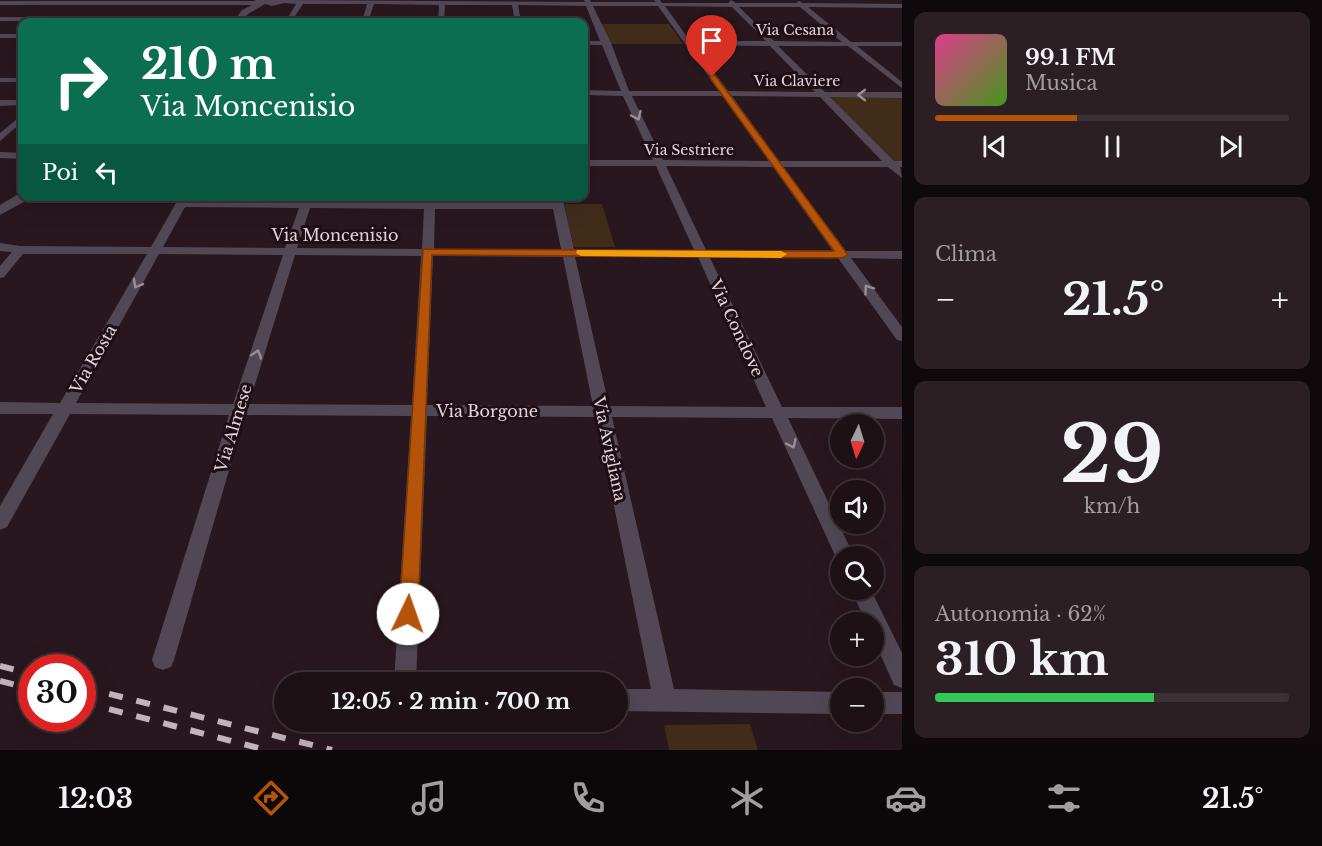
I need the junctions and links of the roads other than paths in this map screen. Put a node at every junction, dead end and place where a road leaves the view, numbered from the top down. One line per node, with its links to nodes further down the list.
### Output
1 (796, 0): 14 (street)
2 (852, 0): 15 (street)
3 (886, 0): 16 (street)
4 (292, 1): 6 (street); 7 (street); 20 (street)
5 (1, 2): 13 (street)
6 (262, 2): 13 (street); 18 (street); 18 (street)
7 (372, 2): 8 (street); 21 (street)
8 (442, 2): 9 (street); 22 (street)
9 (514, 2): 10 (street); 23 (street)
10 (593, 2): 11 (street); 29 (street, Via Condove)
11 (658, 2): 12 (street); 30 (street)
12 (731, 3): 14 (street); 31 (street)
13 (238, 4): 18 (street)
14 (802, 5): 15 (street); 32 (street)
15 (861, 6): 16 (street)
16 (892, 6): 17 (street)
17 (900, 9)
18 (243, 17): 19 (street)
19 (122, 18)
20 (289, 18)
21 (366, 18)
22 (441, 18)
23 (517, 18)
24 (0, 19): 25 (street)
25 (18, 19)
26 (0, 36): 27 (street)
27 (18, 36)
28 (588, 43): 29 (street)
29 (607, 43): 38 (street, Via Condove)
30 (688, 43): 31 (street, Via Cesana); 39 (street)
31 (772, 44): 32 (street, Via Cesana); 40 (street)
32 (850, 44): 33 (street, Via Cesana); 36 (street)
33 (902, 44)
34 (0, 80): 35 (street)
35 (18, 80)
36 (902, 86)
37 (588, 93): 38 (street, Via Claviere)
38 (626, 93): 39 (street, Via Claviere); 49 (street, Via Condove, one-way to 49)
39 (725, 94): 40 (street, Via Claviere); 50 (street)
40 (822, 94): 41 (street, Via Claviere, one-way to 40); 51 (street)
41 (902, 95)
42 (0, 103): 43 (street)
43 (18, 103)
44 (18, 122): 45 (street)
45 (0, 138)
46 (0, 155): 47 (street)
47 (18, 156)
48 (588, 163): 49 (street, Via Sestriere)
49 (659, 163): 50 (street, Via Sestriere); 68 (street, Via Condove)
50 (776, 164): 51 (street, Via Sestriere); 70 (street)
51 (896, 164): 52 (street)
52 (902, 176)
53 (18, 188): 54 (street)
54 (0, 198)
55 (18, 200): 61 (street)
56 (183, 201): 65 (street, Via Rosta)
57 (307, 201): 64 (street, Via Almese)
58 (332, 201): 60 (street)
59 (557, 201): 60 (street); 67 (street, Via Avigliana)
60 (430, 205): 66 (street)
61 (0, 212)
62 (0, 247): 63 (street, Via Moncenisio)
63 (20, 250): 65 (street, Via Moncenisio); 69 (street, Via Moncenisio); 72 (street)
64 (290, 251): 65 (street, Via Moncenisio); 66 (street, Via Moncenisio); 76 (street, Via Almese, one-way to 64)
65 (155, 252): 75 (street, Via Rosta, one-way to 75)
66 (427, 252): 67 (street, Via Moncenisio); 77 (street)
67 (568, 253): 68 (street, Via Moncenisio); 78 (street, Via Avigliana)
68 (702, 254): 70 (street, Via Moncenisio); 79 (street, Via Condove)
69 (0, 255)
70 (842, 255): 71 (street, Via Moncenisio); 73 (street, one-way to 70)
71 (902, 255)
72 (0, 274)
73 (902, 337)
74 (0, 408): 75 (street, Via Borgone)
75 (64, 408): 76 (street, Via Borgone); 81 (street, Via Rosta)
76 (238, 410): 77 (street, Via Borgone); 84 (street, Via Almese)
77 (419, 410): 78 (street, Via Borgone); 85 (street)
78 (602, 411): 79 (street, Via Borgone); 88 (street, Via Avigliana)
79 (777, 412): 80 (street, Via Borgone); 82 (street, Via Condove, one-way to 82)
80 (902, 413)
81 (0, 522)
82 (840, 546)
83 (866, 600): 86 (street)
84 (163, 660)
85 (406, 672)
86 (902, 677)
87 (628, 700): 88 (street)
88 (665, 701): 89 (street)
89 (830, 703)
90 (884, 703): 91 (street)
91 (902, 703)

